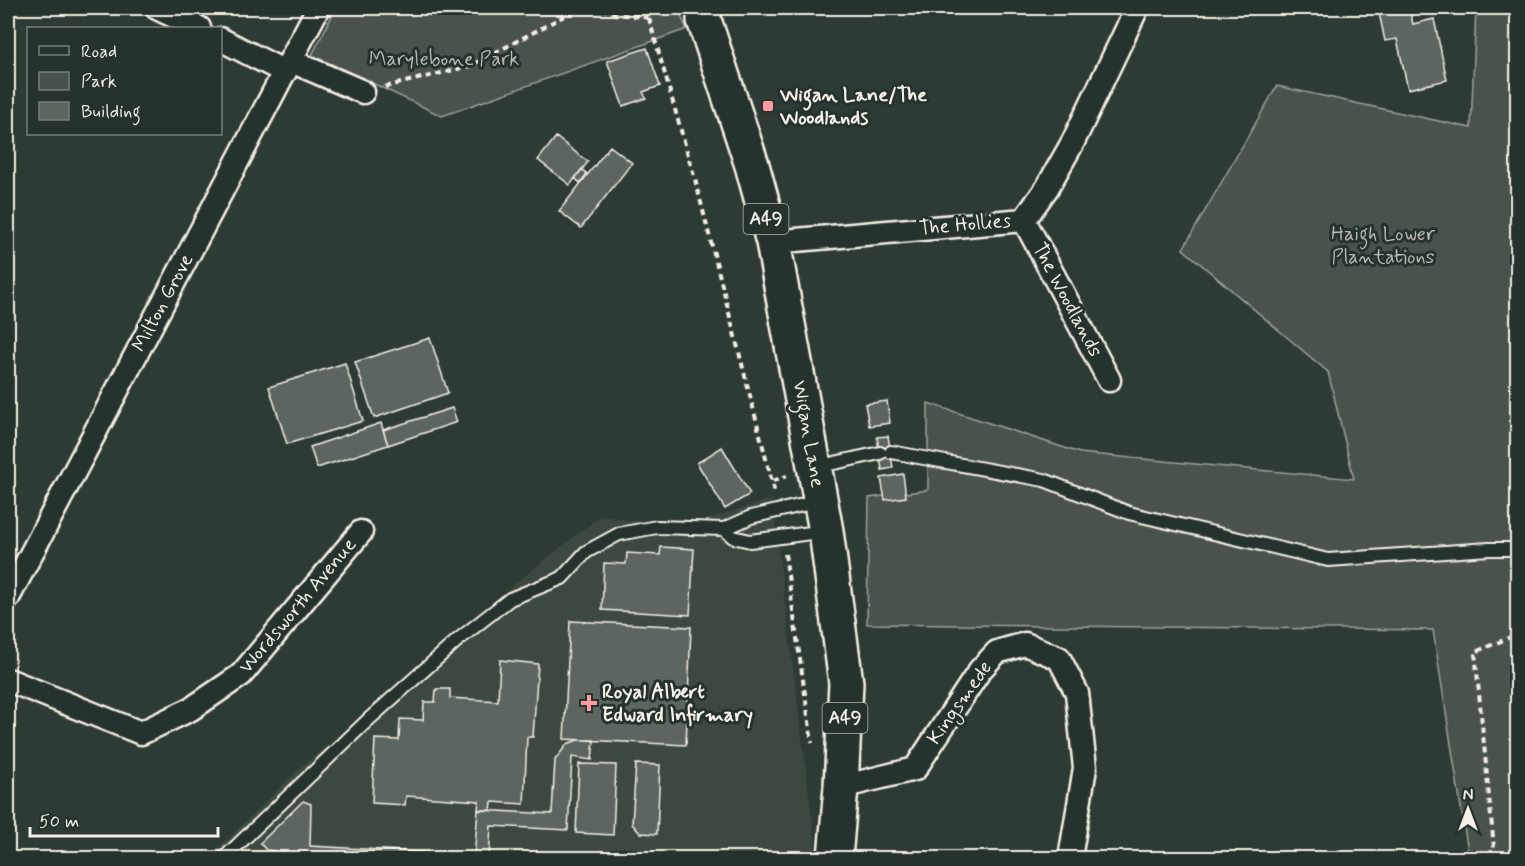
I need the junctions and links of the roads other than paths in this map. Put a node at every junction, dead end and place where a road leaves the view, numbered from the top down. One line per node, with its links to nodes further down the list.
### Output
1 (157, 8): 5 (street)
2 (318, 8): 7 (street, Milton Grove)
3 (1137, 8): 9 (street, The Hollies)
4 (700, 12): 10 (highway, Wigan Lane / A49)
5 (197, 27)
6 (222, 40): 7 (street)
7 (288, 67): 8 (street); 17 (street, Milton Grove)
8 (363, 92)
9 (1024, 220): 10 (street, The Hollies); 11 (street, The Woodlands)
10 (773, 242): 12 (highway, Wigan Lane / A49)
11 (1109, 380)
12 (815, 467): 13 (highway, Wigan Lane / A49); 16 (lane)
13 (823, 516): 14 (lane); 14 (lane); 19 (highway, Wigan Lane / A49)
14 (724, 529): 20 (lane)
15 (360, 532): 18 (street, Wordsworth Avenue)
16 (1518, 549)
17 (8, 598)
18 (8, 680)
19 (842, 787): 21 (highway, Wigan Lane / A49); 22 (street, Kingsmede)
20 (224, 858)
21 (835, 858)
22 (1070, 858)

